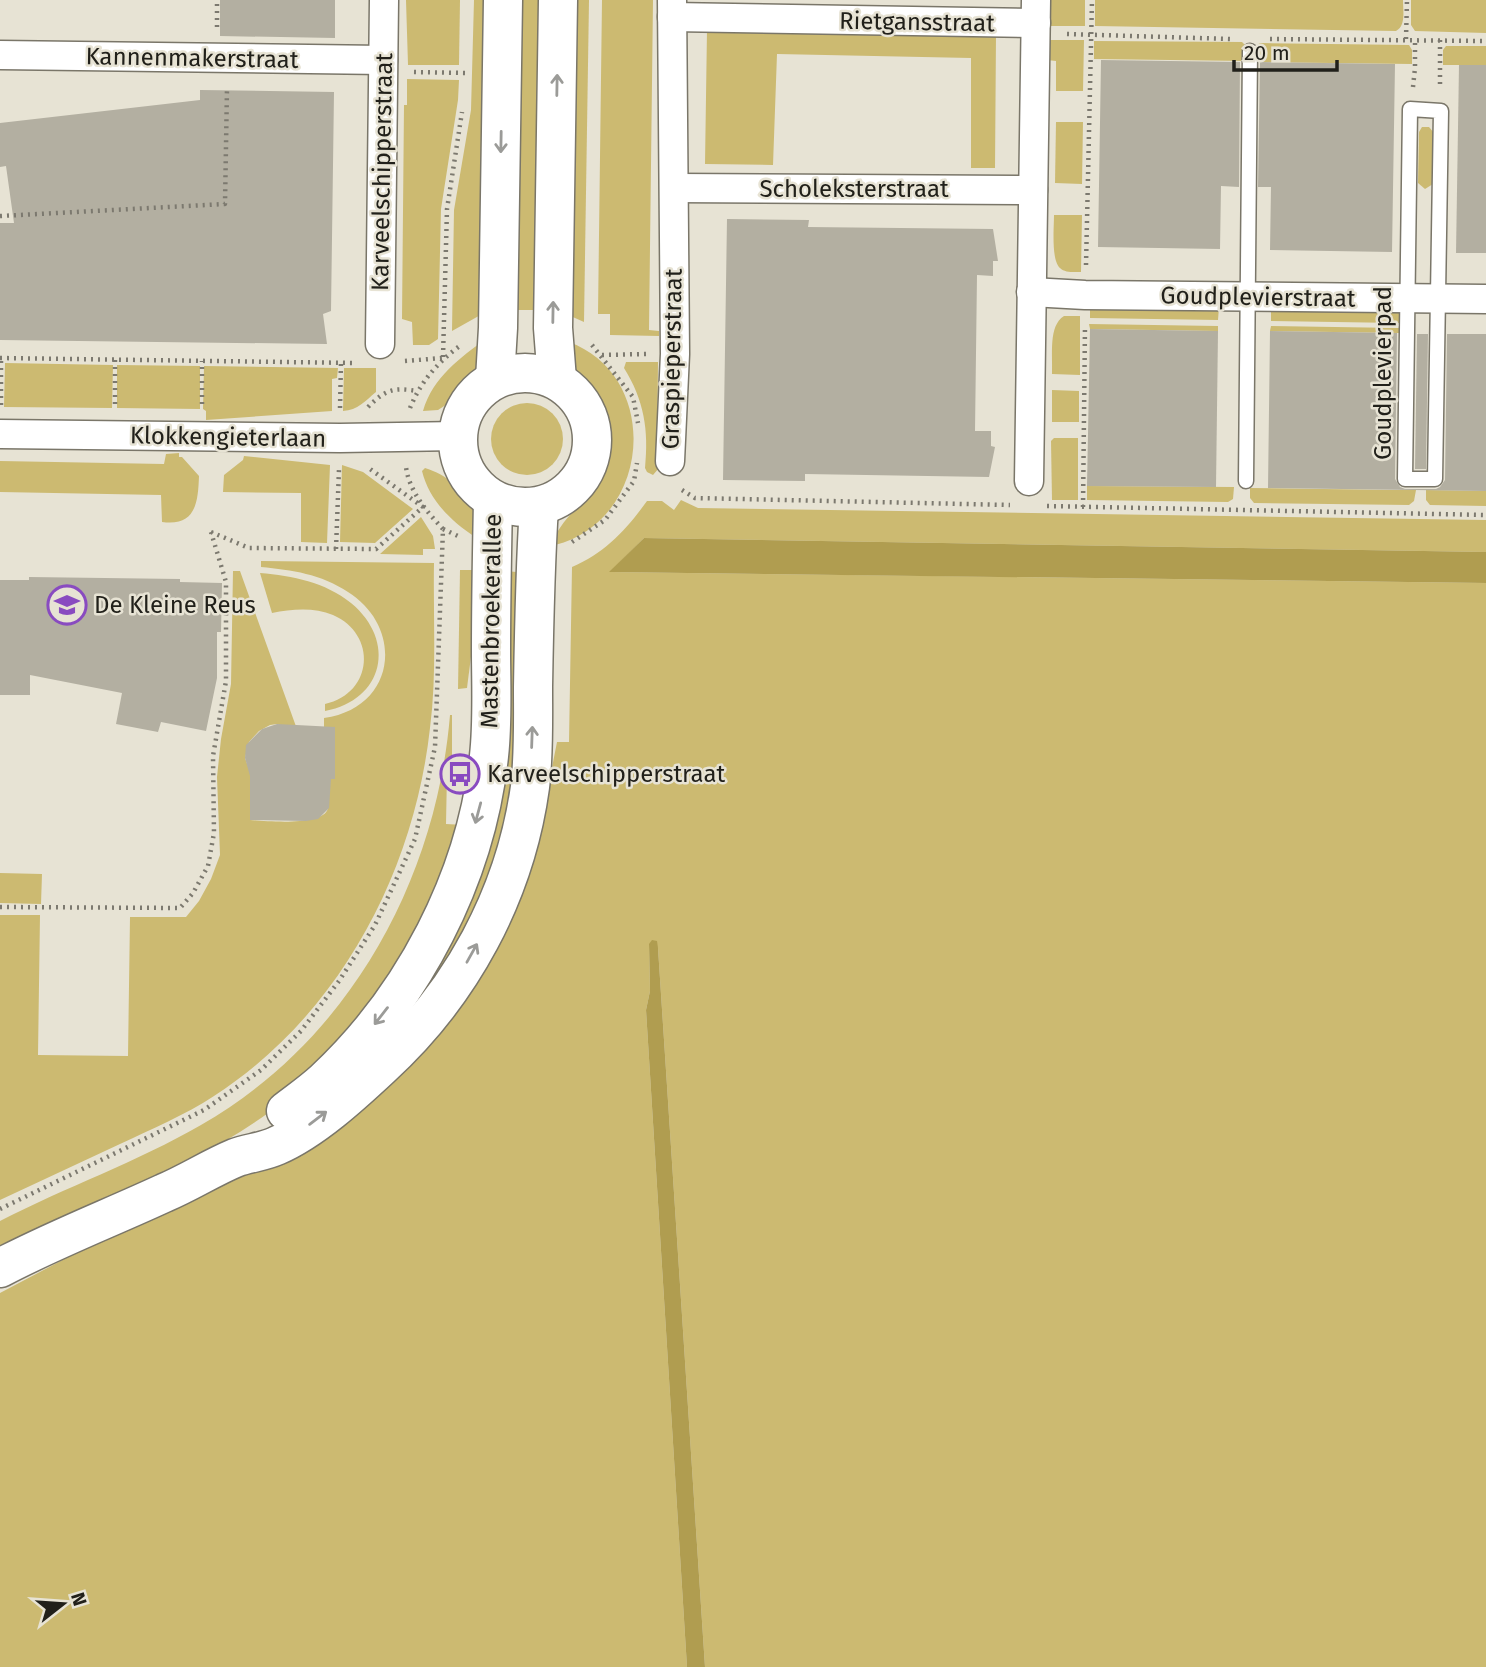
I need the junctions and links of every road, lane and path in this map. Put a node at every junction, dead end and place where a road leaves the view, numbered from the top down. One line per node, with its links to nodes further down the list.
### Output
1 (384, 0): 14 (street, Karveelschipperstraat)
2 (503, 0): 37 (main road, one-way to 37)
3 (558, 0): 38 (main road, one-way to 3)
4 (1092, 0): 25 (path)
5 (1407, 0): 8 (path)
6 (672, 9): 7 (street, Rietgansstraat); 21 (street, Graspieperstraat)
7 (1036, 12): 22 (street)
8 (1406, 39)
9 (1415, 39): 19 (path)
10 (1440, 40): 20 (path)
11 (1250, 51): 26 (lane)
12 (0, 55): 13 (street, Kannenmakerstraat)
13 (227, 58): 14 (street, Kannenmakerstraat); 23 (path)
14 (383, 60): 16 (path); 30 (street, Karveelschipperstraat)
15 (465, 61): 16 (path)
16 (465, 73): 17 (path)
17 (465, 83)
18 (464, 103): 34 (path)
19 (1410, 109): 20 (lane); 27 (lane, Goudplevierpad)
20 (1441, 111): 28 (lane, Goudplevierpad)
21 (675, 188): 22 (street, Scholeksterstraat); 31 (street, Graspieperstraat)
22 (1033, 190): 24 (street)
23 (0, 216)
24 (1031, 292): 25 (street, Goudplevierstraat); 46 (street)
25 (1085, 295): 26 (street, Goudplevierstraat); 51 (path)
26 (1248, 297): 27 (street, Goudplevierstraat); 45 (lane)
27 (1406, 298): 28 (street, Goudplevierstraat); 28 (lane, Goudplevierpad)
28 (1438, 299): 29 (street, Goudplevierstraat)
29 (1486, 299)
30 (380, 354): 34 (path); 36 (path)
31 (675, 354): 32 (path); 44 (street, Graspieperstraat)
32 (601, 355)
33 (1, 358): 35 (path); 39 (path)
34 (443, 358): 43 (path)
35 (115, 360): 36 (path); 40 (path)
36 (202, 361): 42 (path)
37 (495, 379): 38 (main road); 41 (main road)
38 (557, 380): 50 (main road)
39 (0, 434): 40 (street, Klokkengieterlaan)
40 (115, 435): 42 (street, Klokkengieterlaan)
41 (457, 436): 43 (street, Klokkengieterlaan); 47 (main road)
42 (202, 437): 43 (street, Klokkengieterlaan)
43 (402, 438): 49 (path)
44 (670, 461): 46 (path, Graspieperstraat)
45 (1246, 481)
46 (1022, 494)
47 (493, 500): 50 (main road); 54 (main road, Mastenbroekerallee, one-way to 54)
48 (1043, 506): 51 (path)
49 (424, 507): 53 (path); 55 (path)
50 (539, 507): 54 (main road, Mastenbroekerallee, one-way to 50)
51 (1083, 507): 52 (path)
52 (1486, 515)
53 (0, 907)
54 (236, 1157): 56 (main road, Mastenbroekerallee)
55 (0, 1209)
56 (0, 1268)

